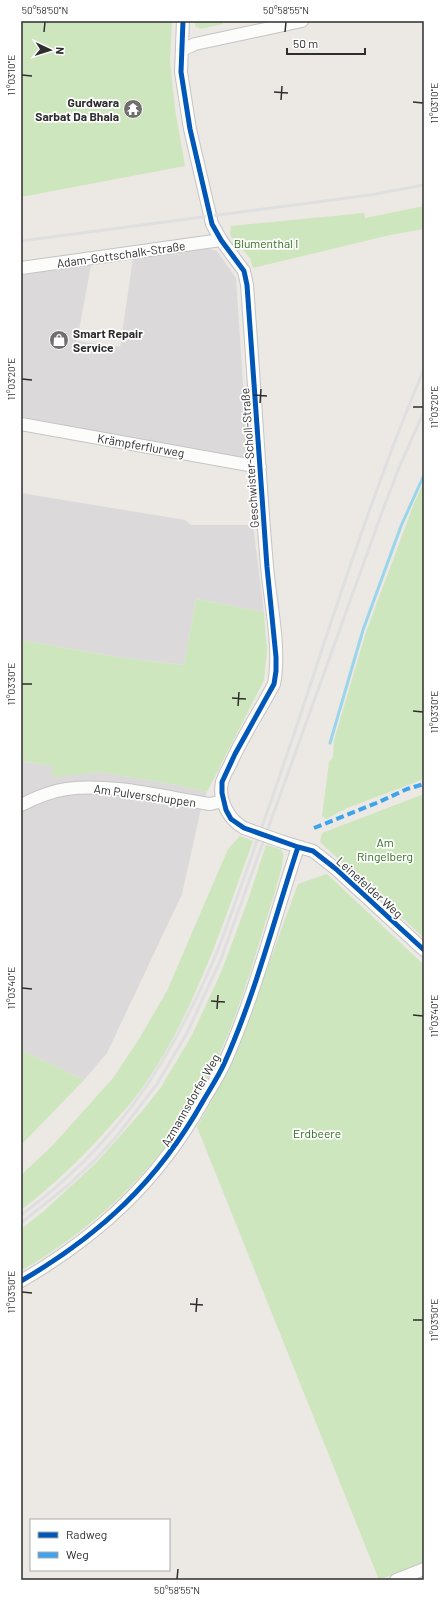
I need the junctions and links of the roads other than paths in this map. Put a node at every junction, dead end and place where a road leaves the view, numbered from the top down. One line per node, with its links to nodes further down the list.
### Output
1 (183, 21): 3 (street, Geschwister-Scholl-Straße)
2 (302, 21): 3 (street)
3 (182, 50): 4 (street, Geschwister-Scholl-Straße)
4 (220, 240): 5 (street, Adam-Gottschalk-Straße); 7 (street, Geschwister-Scholl-Straße)
5 (21, 268)
6 (21, 424): 7 (street, Krämpferflurweg)
7 (260, 467): 8 (street, Geschwister-Scholl-Straße)
8 (223, 801): 9 (street, Am Pulverschuppen); 10 (street, Geschwister-Scholl-Straße, bridge)
9 (21, 805)
10 (298, 847): 11 (street, Leinefelder Weg); 12 (street, Azmannsdorfer Weg)
11 (424, 950)
12 (21, 1281)
13 (424, 1569): 14 (street)
14 (396, 1580)

